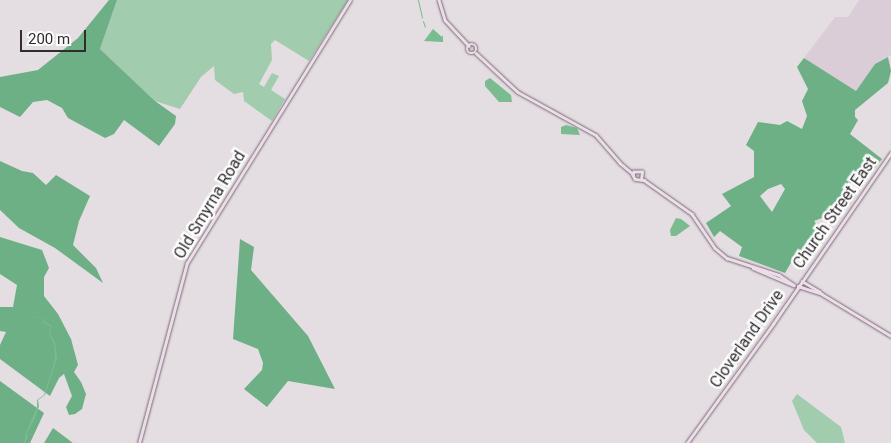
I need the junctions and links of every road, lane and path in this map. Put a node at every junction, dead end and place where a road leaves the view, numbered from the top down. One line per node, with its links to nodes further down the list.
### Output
1 (350, 0): 12 (street, Old Smyrna Road)
2 (439, 0): 3 (street)
3 (469, 46): 4 (street); 4 (street)
4 (476, 53): 6 (street)
5 (891, 153): 8 (street, Church Street East)
6 (633, 172): 7 (street); 7 (street)
7 (642, 179): 9 (street)
8 (802, 281): 9 (street, Church Street East); 10 (street)
9 (799, 286): 10 (street, Cloverland Drive); 13 (street, Cloverland Drive)
10 (825, 296): 11 (street, Cloverland Drive)
11 (891, 336)
12 (139, 443)
13 (687, 443)

